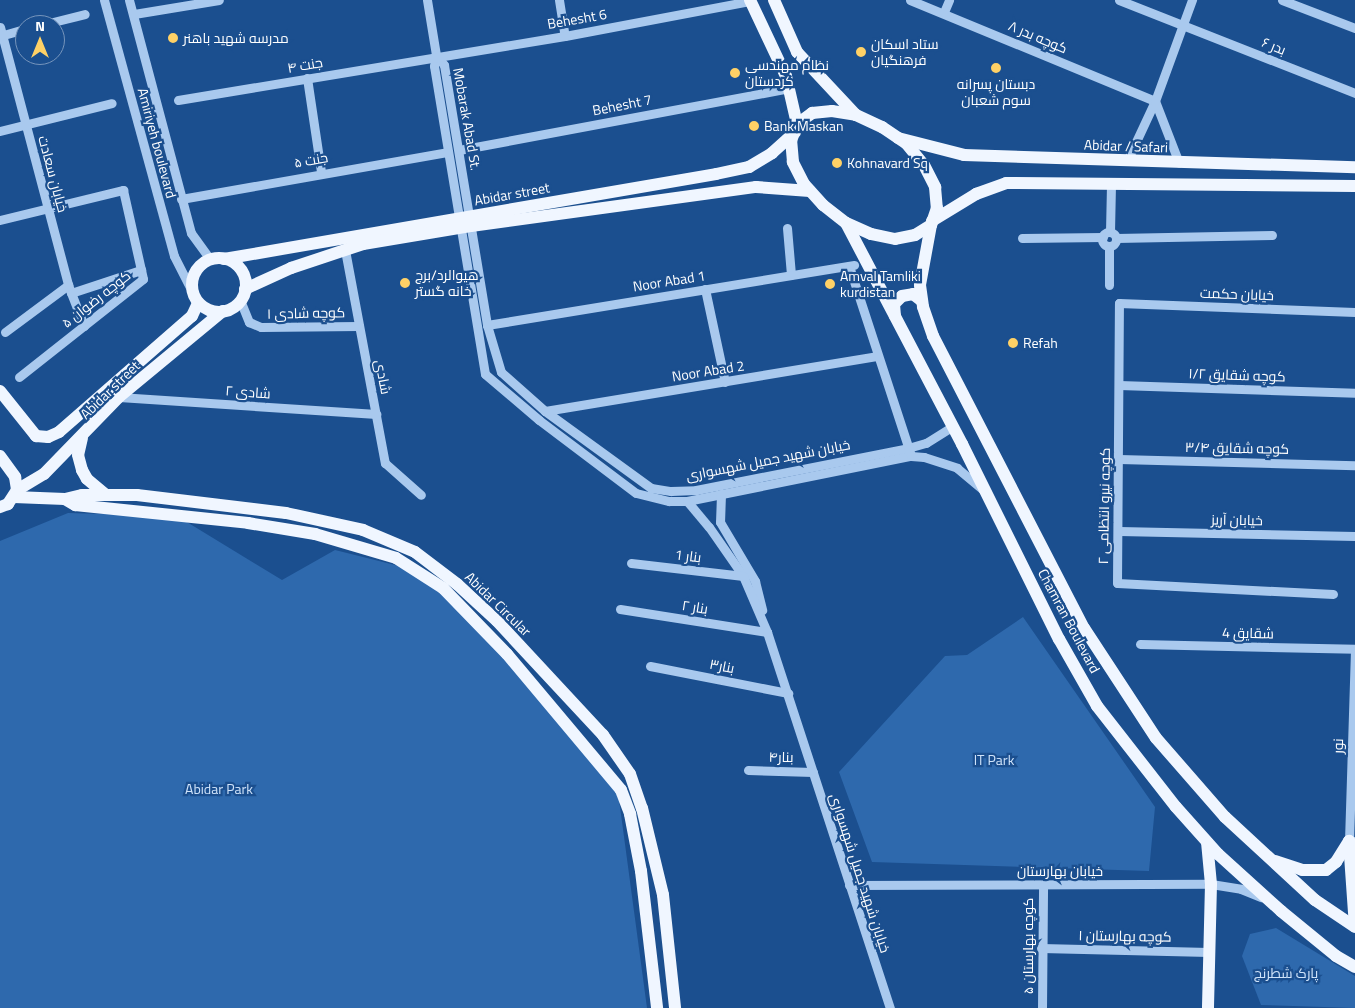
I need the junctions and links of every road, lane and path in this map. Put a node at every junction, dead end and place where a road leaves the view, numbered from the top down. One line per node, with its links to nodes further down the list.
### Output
1 (104, 0): 62 (street, Amiriyeh boulevard)
2 (130, 0): 15 (street, Amiriyeh boulevard)
3 (219, 0): 15 (street)
4 (427, 0): 23 (street, Mobarak Abad St.)
5 (559, 0): 21 (street)
6 (774, 0): 22 (main road)
7 (910, 0): 13 (street, کوچه بدر ۸)
8 (949, 0): 13 (street)
9 (1119, 0): 17 (street, بدر ۶)
10 (1192, 0): 17 (street)
11 (1282, 0): 18 (street)
12 (751, 1): 21 (street, Behesht 6); 24 (main road)
13 (944, 12): 29 (street, کوچه بدر ۸)
14 (85, 14): 16 (street)
15 (134, 14): 45 (street, Amiriyeh boulevard)
16 (65, 19)
17 (1183, 25): 27 (street, بدر ۶); 29 (street)
18 (1355, 28)
19 (15, 31): 20 (street)
20 (1, 33): 32 (street, خیابان سعادت)
21 (565, 36): 23 (street, Behesht 6)
22 (798, 52): 24 (main road); 31 (main road)
23 (436, 55): 25 (street, جنت ۴); 36 (street, Mobarak Abad St.); 37 (street)
24 (779, 58): 26 (main road)
25 (307, 78): 28 (street, جنت ۴); 41 (street)
26 (789, 88): 33 (main road); 36 (street, Behesht 7)
27 (1355, 93)
28 (178, 100)
29 (1154, 101): 38 (street); 39 (street)
30 (112, 104): 32 (street)
31 (856, 115): 33 (main road); 35 (main road)
32 (26, 124): 34 (street); 46 (street, خیابان سعادت)
33 (796, 128): 44 (main road); 48 (main road, Abidar street)
34 (0, 131)
35 (898, 138): 38 (main road, Abidar / Safari); 50 (main road)
36 (459, 150): 48 (street, Mobarak Abad St.)
37 (447, 152): 41 (street, جنت ۵); 48 (street)
38 (1127, 161): 39 (main road, Abidar / Safari)
39 (1178, 163): 40 (main road, Abidar / Safari)
40 (1355, 167)
41 (321, 172): 45 (street, جنت ۵)
42 (1111, 183): 43 (main road); 50 (main road); 53 (street)
43 (1355, 186)
44 (810, 191): 48 (main road, Abidar street); 49 (main road)
45 (181, 199): 56 (street, Amiriyeh boulevard)
46 (47, 207): 47 (street); 57 (street, کوچه رضوان ۵); 60 (street, خیابان سعادت)
47 (0, 220)
48 (465, 222): 55 (main road, Abidar street); 56 (main road, Abidar street); 70 (street, خیابان شهید جمیل شهسواری); 95 (street, خیابان شهید جمیل شهسواری)
49 (846, 223): 50 (main road); 69 (main road, Chamran Boulevard)
50 (931, 223): 64 (main road, Chamran Boulevard)
51 (786, 228): 58 (street)
52 (1272, 235): 53 (street)
53 (1110, 236): 54 (street); 59 (street)
54 (1022, 238)
55 (345, 250): 63 (main road, Abidar street); 72 (street, شادی)
56 (217, 259): 62 (main road); 63 (main road)
57 (141, 270): 60 (street); 71 (street, کوچه رضوان ۵)
58 (791, 275): 61 (street, Noor Abad 1); 74 (street, Noor Abad 1)
59 (1109, 285)
60 (70, 289): 71 (street, خیابان سعادت); 73 (street)
61 (705, 289): 70 (street, Noor Abad 1); 76 (street)
62 (192, 291): 65 (main road)
63 (243, 295): 67 (main road); 72 (street, کوچه شادی ۱)
64 (922, 301): 69 (main road); 114 (main road, Chamran Boulevard)
65 (198, 302): 67 (main road); 78 (main road, Abidar street)
66 (1119, 303): 68 (street, خیابان حکمت); 77 (street, کوچه نیرو انتظامی ۲)
67 (223, 311): 80 (main road, Abidar street)
68 (1355, 312)
69 (895, 316): 83 (main road, Chamran Boulevard)
70 (488, 325): 81 (street, خیابان شهید جمیل شهسواری)
71 (84, 326): 75 (street, کوچه رضوان ۵)
72 (359, 326): 82 (street, شادی)
73 (5, 332)
74 (876, 356): 76 (street, Noor Abad 2); 85 (street)
75 (18, 377)
76 (725, 382): 81 (street, Noor Abad 2)
77 (1119, 386): 79 (street, کوچه شقایق ۱/۲); 87 (street, کوچه نیرو انتظامی ۲)
78 (0, 391)
79 (1355, 393)
80 (119, 398): 82 (street, شادی ۲); 84 (main road, Abidar street)
81 (545, 411): 85 (street, خیابان شهید جمیل شهسواری)
82 (376, 414): 93 (street, شادی)
83 (953, 426): 85 (street, خیابان شهید جمیل شهسواری); 90 (main road, Chamran Boulevard)
84 (82, 438): 89 (main road, Abidar street); 92 (main road)
85 (909, 452): 90 (street, خیابان شهید جمیل شهسواری); 91 (street, خیابان شهید جمیل شهسواری)
86 (0, 456): 89 (main road)
87 (1119, 459): 88 (street, کوچه شقایق ۳/۴); 97 (street, کوچه نیرو انتظامی ۲)
88 (1355, 465)
89 (16, 493): 94 (main road, Abidar Circular); 96 (main road, Abidar street)
90 (987, 493): 113 (main road, Chamran Boulevard)
91 (721, 494): 95 (street, خیابان شهید جمیل شهسواری); 103 (street, خیابان شهید جمیل شهسواری)
92 (106, 495): 94 (main road, Abidar Circular); 124 (main road, Abidar Circular)
93 (421, 495)
94 (65, 499): 123 (main road, Abidar Circular)
95 (686, 501): 100 (street, خیابان شهید جمیل شهسواری)
96 (0, 507)
97 (1119, 530): 98 (street, خیابان آریز); 101 (street, کوچه نیرو انتظامی ۲)
98 (1355, 536)
99 (631, 563): 100 (street, بنار 1)
100 (743, 576): 103 (street, خیابان شهید جمیل شهسواری)
101 (1333, 594)
102 (620, 609): 103 (street, بنار ۲)
103 (767, 632): 107 (street, خیابان شهید جمیل شهسواری)
104 (1140, 644): 105 (street, شقایق 4)
105 (1355, 650): 108 (street, نور)
106 (650, 666): 107 (street, بنار۳)
107 (788, 693): 111 (street, خیابان شهید جمیل شهسواری)
108 (1354, 694): 109 (street, نور)
109 (1353, 765): 112 (street, نور)
110 (748, 770): 111 (street, بنار۴)
111 (813, 772): 117 (street, خیابان شهید جمیل شهسواری)
112 (1352, 841): 114 (main road); 119 (main road)
113 (1207, 842): 116 (main road); 118 (main road, Chamran Boulevard)
114 (1270, 860): 119 (main road, Chamran Boulevard)
115 (1042, 884): 116 (street, خیابان بهارستان); 117 (street, خیابان بهارستان); 120 (street, کوچه بهارستان ۵)
116 (1212, 884): 118 (street, خیابان بهارستان); 121 (main road)
117 (849, 885): 125 (street, خیابان شهید جمیل شهسواری)
118 (1269, 900): 122 (main road, Chamran Boulevard)
119 (1355, 927)
120 (1041, 948): 121 (street, کوچه بهارستان ۱); 126 (street, کوچه بهارستان ۵)
121 (1209, 952): 127 (main road)
122 (1355, 967)
123 (657, 1008)
124 (675, 1008)
125 (890, 1008)
126 (1042, 1008)
127 (1208, 1008)

